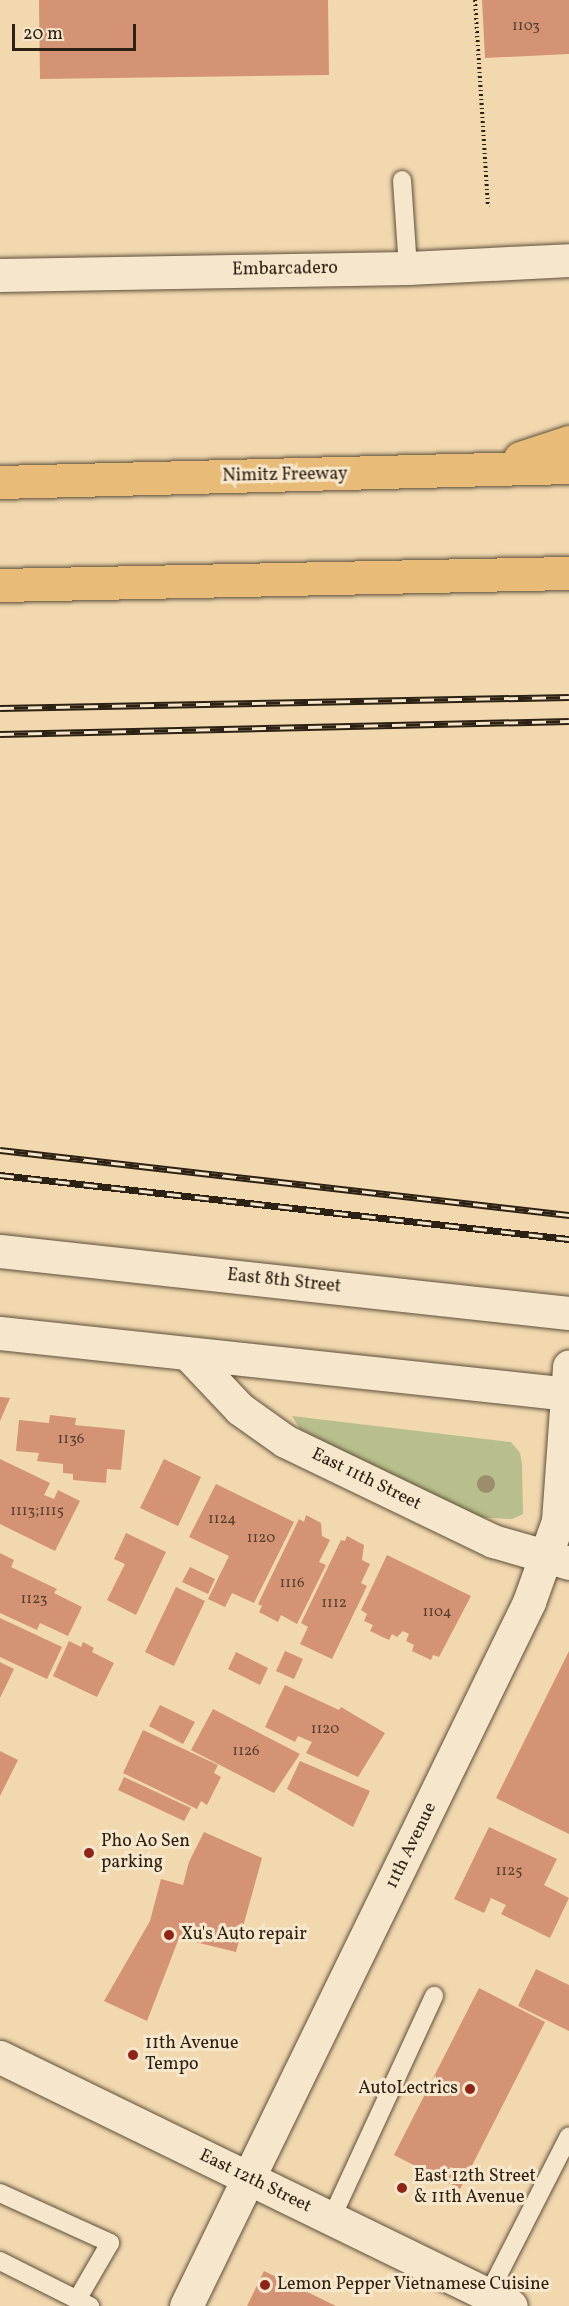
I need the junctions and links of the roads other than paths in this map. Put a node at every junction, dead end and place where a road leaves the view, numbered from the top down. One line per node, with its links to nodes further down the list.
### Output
1 (402, 180): 3 (lane)
2 (569, 260): 3 (main road, Embarcadero)
3 (408, 268): 4 (main road, Embarcadero)
4 (0, 275)
5 (569, 442): 7 (highway)
6 (569, 467): 7 (highway, Nimitz Freeway)
7 (475, 472): 8 (highway, Nimitz Freeway)
8 (0, 482)
9 (569, 573): 10 (highway)
10 (0, 585)
11 (0, 1251): 12 (main road, East 8th Street)
12 (569, 1313)
13 (0, 1333): 14 (main road)
14 (188, 1354): 15 (main road); 16 (main road, East 11th Street)
15 (568, 1385): 16 (main road, 11th Avenue)
16 (557, 1559): 20 (main road, 11th Avenue)
17 (434, 1996): 22 (lane)
18 (0, 2057): 20 (main road, East 12th Street)
19 (569, 2136): 24 (lane)
20 (249, 2179): 22 (main road, East 12th Street); 26 (main road, 11th Avenue)
21 (0, 2193): 25 (lane)
22 (331, 2219): 24 (main road, East 12th Street)
23 (0, 2262): 25 (lane)
24 (500, 2301)
25 (84, 2303)
26 (186, 2306)

